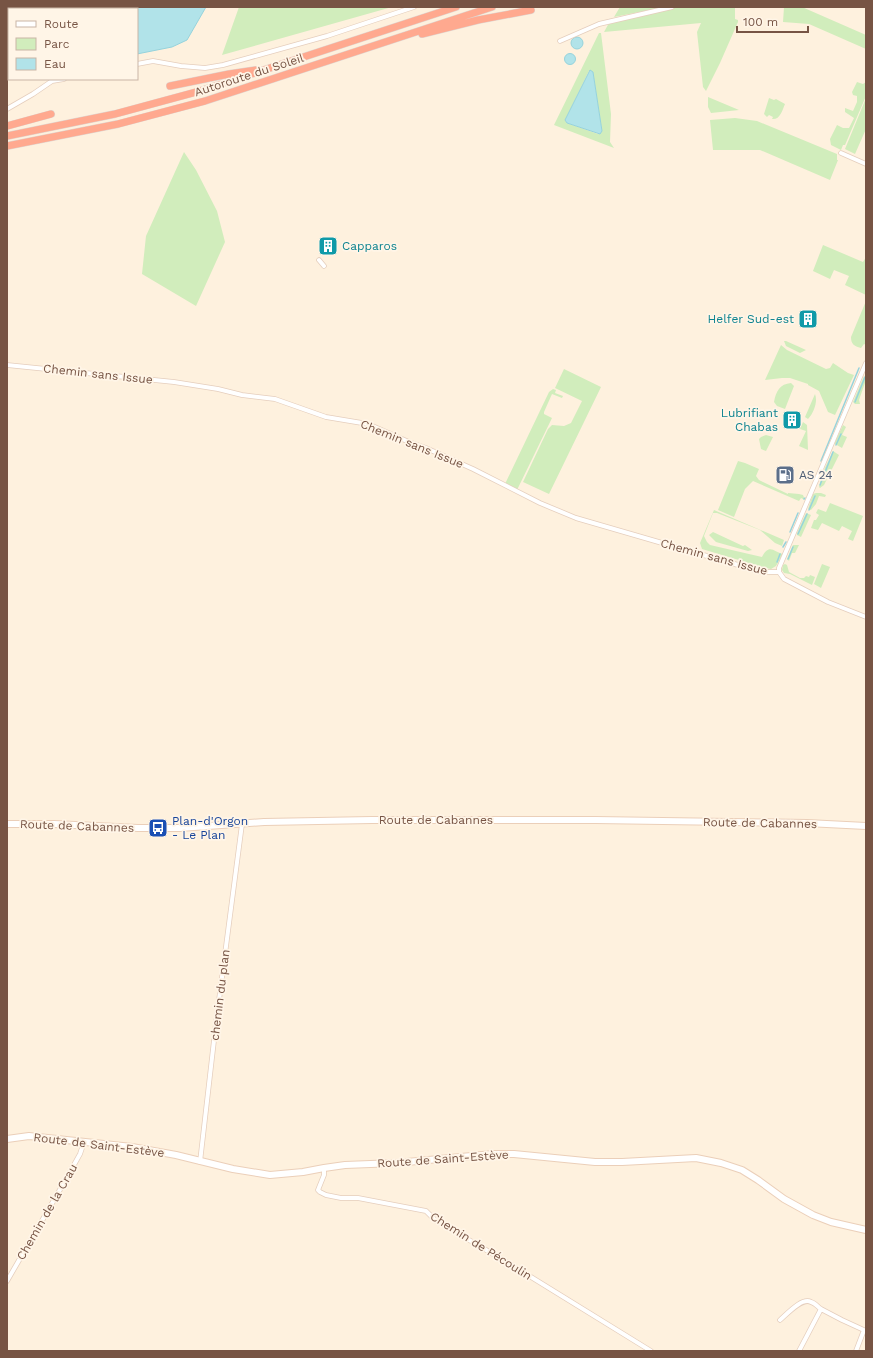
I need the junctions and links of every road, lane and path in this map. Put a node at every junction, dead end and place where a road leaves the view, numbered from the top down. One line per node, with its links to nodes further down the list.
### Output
1 (414, 7): 8 (street)
2 (456, 7): 9 (highway, Autoroute du Soleil)
3 (492, 7): 7 (highway, Autoroute du Soleil)
4 (672, 7): 6 (street)
5 (531, 10): 7 (highway)
6 (560, 41)
7 (381, 43): 16 (highway, Autoroute du Soleil)
8 (138, 64)
9 (276, 67): 11 (highway); 15 (highway, Autoroute du Soleil)
10 (58, 80): 12 (street)
11 (170, 86)
12 (7, 109)
13 (51, 114): 14 (highway)
14 (7, 126)
15 (7, 136)
16 (7, 146)
17 (841, 153): 18 (street)
18 (866, 164)
19 (319, 260): 20 (street)
20 (324, 266)
21 (866, 362): 23 (street)
22 (7, 365): 23 (street, Chemin sans Issue)
23 (779, 572): 24 (street)
24 (866, 617)
25 (7, 824): 26 (street, Route de Cabannes)
26 (242, 826): 27 (street, Route de Cabannes); 30 (street, chemin du plan)
27 (866, 826)
28 (7, 1140): 29 (street, Route de Saint-Estève)
29 (84, 1142): 30 (street, Route de Saint-Estève); 33 (street, Chemin de la Crau)
30 (200, 1162): 31 (street, Route de Saint-Estève)
31 (324, 1168): 32 (street, Route de Saint-Estève); 37 (street, Chemin de Pécoulin)
32 (866, 1230)
33 (7, 1281)
34 (821, 1309): 35 (street); 36 (street); 38 (street)
35 (780, 1320)
36 (865, 1331): 39 (street)
37 (651, 1351)
38 (799, 1351)
39 (856, 1351)

